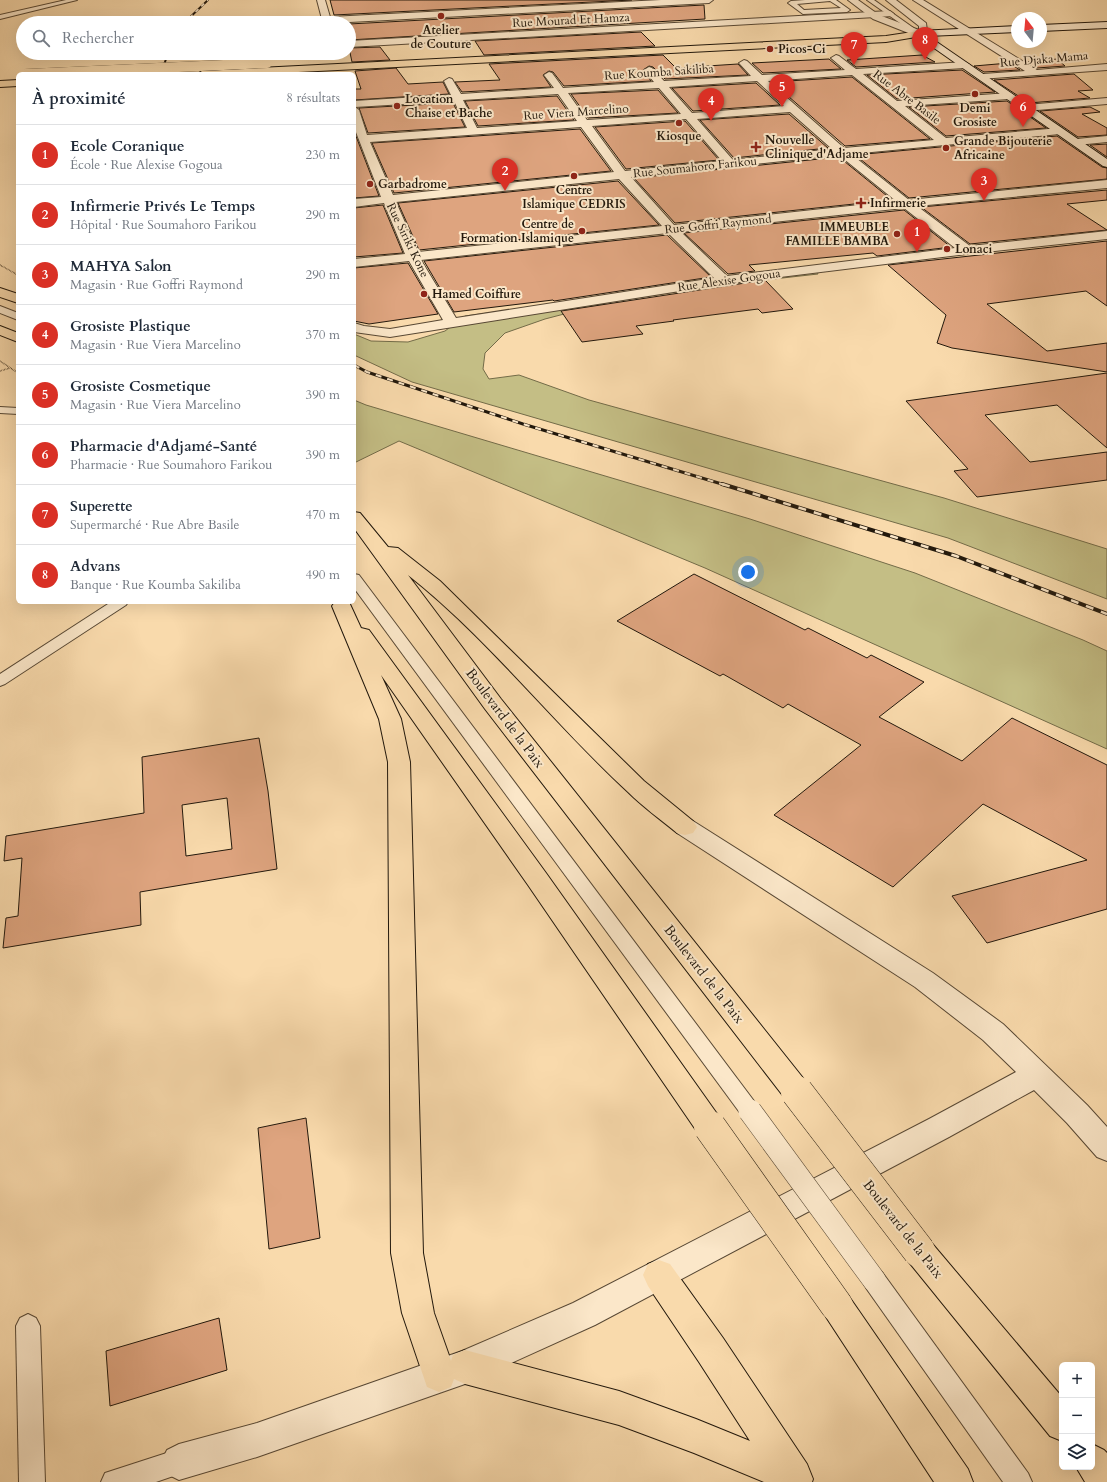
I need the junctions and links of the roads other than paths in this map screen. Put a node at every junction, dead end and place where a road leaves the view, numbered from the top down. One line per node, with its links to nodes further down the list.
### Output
1 (74, 0): 19 (lane)
2 (321, 0): 18 (street)
3 (496, 0): 14 (street)
4 (709, 0): 11 (street)
5 (827, 0): 6 (lane)
6 (832, 0)
7 (852, 0): 17 (street)
8 (870, 0): 15 (lane)
9 (890, 0): 28 (street)
10 (917, 0): 26 (street)
11 (676, 1): 12 (street)
12 (586, 3): 14 (street); 21 (street)
13 (409, 5): 16 (street)
14 (503, 10): 16 (street); 23 (street)
15 (890, 14): 17 (street, Rue Mourad Et Hamza); 28 (lane)
16 (414, 15): 20 (street); 27 (street)
17 (871, 15): 21 (street, Rue Mourad Et Hamza); 28 (street)
18 (325, 16)
19 (0, 17)
20 (356, 20)
21 (605, 24): 23 (street, Rue Mourad Et Hamza)
22 (1107, 25): 24 (street)
23 (516, 28): 27 (street, Rue Mourad Et Hamza)
24 (1047, 28)
25 (1011, 29): 26 (street)
26 (966, 31): 28 (street); 40 (street)
27 (424, 33): 29 (street, Rue Mourad Et Hamza)
28 (919, 34): 32 (street); 33 (main road)
29 (356, 43)
30 (836, 58): 39 (street, Rue Abre Basile)
31 (744, 63): 46 (street)
32 (965, 65): 39 (street, Rue Koumba Sakiliba); 45 (street)
33 (267, 67): 37 (main road, bridge); 38 (main road)
34 (1107, 67): 36 (street, Rue Djaka Mama)
35 (650, 70): 50 (street)
36 (1090, 70): 40 (street, Rue Djaka Mama); 44 (street)
37 (94, 72)
38 (221, 72)
39 (853, 72): 46 (street, Rue Koumba Sakiliba); 56 (street, Rue Abre Basile)
40 (1035, 73): 45 (street, Rue Djaka Mama)
41 (16, 74): 42 (main road)
42 (0, 75)
43 (549, 75): 51 (street)
44 (1102, 76)
45 (982, 77): 52 (street)
46 (759, 78): 50 (street, Rue Koumba Sakiliba); 58 (street)
47 (449, 81): 53 (street)
48 (16, 83): 49 (main road)
49 (0, 84)
50 (662, 84): 51 (street, Rue Koumba Sakiliba); 60 (street)
51 (560, 91): 53 (street, Rue Koumba Sakiliba); 61 (street)
52 (1009, 96): 56 (street); 57 (street)
53 (456, 97): 55 (street, Rue Koumba Sakiliba); 63 (street)
54 (1107, 101): 57 (street)
55 (356, 104)
56 (894, 104): 66 (street, Rue Abre Basile)
57 (1026, 108): 62 (street)
58 (791, 109): 60 (street, Rue Viera Marcelino); 68 (street)
59 (356, 117): 64 (street, Rue Siriki Kone)
60 (691, 117): 61 (street, Rue Viera Marcelino); 69 (street)
61 (586, 124): 63 (street, Rue Viera Marcelino); 71 (street)
62 (1060, 131): 66 (street, Rue Soumahoro Farikou); 67 (street)
63 (474, 132): 64 (street, Rue Viera Marcelino)
64 (363, 140): 73 (street, Rue Siriki Kone)
65 (1107, 140): 67 (street)
66 (944, 142): 68 (street, Rue Soumahoro Farikou)
67 (1077, 142): 70 (street)
68 (839, 152): 69 (street, Rue Soumahoro Farikou); 75 (street)
69 (730, 163): 71 (street, Rue Soumahoro Farikou)
70 (1107, 164)
71 (622, 175): 73 (street, Rue Soumahoro Farikou); 76 (street)
72 (1107, 184): 75 (street, Rue Goffri Raymond)
73 (388, 199): 74 (street, Rue Soumahoro Farikou); 79 (street, Rue Siriki Kone)
74 (356, 202)
75 (905, 204): 76 (street, Rue Goffri Raymond); 78 (street)
76 (671, 229): 79 (street, Rue Goffri Raymond); 81 (street)
77 (1107, 235): 78 (street, Rue Alexise Gogoua)
78 (967, 250): 81 (street, Rue Alexise Gogoua)
79 (413, 257): 80 (street, Rue Goffri Raymond); 86 (street, Rue Siriki Kone)
80 (356, 263)
81 (724, 280): 86 (street, Rue Alexise Gogoua)
82 (0, 292): 83 (main road)
83 (16, 298)
84 (0, 309): 85 (lane)
85 (16, 316)
86 (452, 322): 87 (street, Rue Alexise Gogoua)
87 (356, 328)
88 (0, 330): 89 (main road)
89 (16, 337)
90 (0, 410): 91 (lane)
91 (16, 411)
92 (361, 525): 97 (main road); 103 (main road, Boulevard de la Paix, bridge)
93 (356, 581): 110 (lane, bridge)
94 (118, 604): 96 (lane)
95 (341, 604): 102 (main road); 109 (main road, bridge)
96 (0, 681)
97 (685, 827): 98 (street)
98 (1037, 1074): 99 (street); 100 (street)
99 (1107, 1148)
100 (660, 1275): 102 (street); 106 (main road)
101 (28, 1326): 107 (lane)
102 (452, 1371): 104 (street); 106 (main road)
103 (1059, 1420)
104 (179, 1462): 108 (lane)
105 (1095, 1466): 111 (main road)
106 (796, 1480)
107 (32, 1482)
108 (114, 1482)
109 (955, 1482)
110 (1018, 1482)
111 (1106, 1482)

